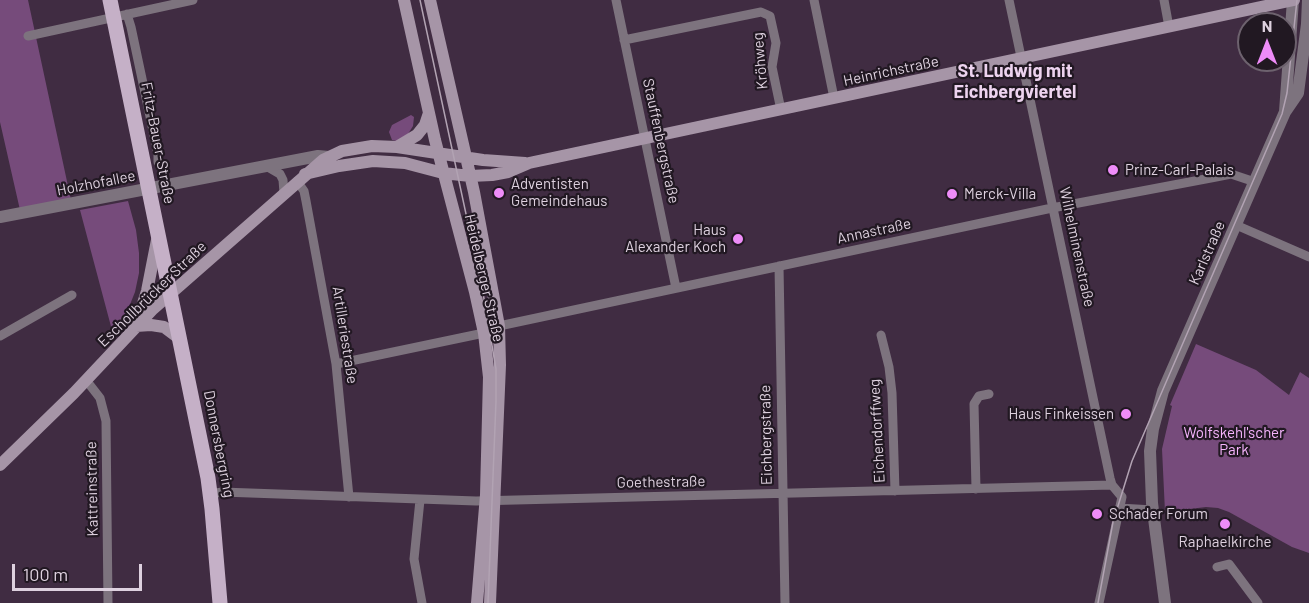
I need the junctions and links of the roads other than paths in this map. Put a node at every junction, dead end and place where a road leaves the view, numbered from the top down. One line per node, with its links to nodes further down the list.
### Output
1 (110, 0): 11 (main road, Fritz-Bauer-Straße)
2 (193, 0): 11 (street)
3 (404, 0): 19 (main road, Heidelberger Straße)
4 (430, 0): 23 (main road, Heidelberger Straße)
5 (616, 0): 14 (street, Stauffenbergstraße)
6 (814, 0): 16 (street)
7 (1009, 0): 15 (street, Wilhelminenstraße)
8 (1164, 0): 12 (street)
9 (1293, 0): 12 (main road, Heinrichstraße); 18 (street, Karlstraße)
10 (1308, 0): 18 (street, Karlstraße)
11 (120, 15): 13 (street); 25 (street, Fritz-Bauer-Straße); 32 (main road, Fritz-Bauer-Straße)
12 (1169, 27): 15 (main road, Heinrichstraße)
13 (28, 36)
14 (624, 40): 17 (street, Kröhweg); 20 (street, Stauffenbergstraße)
15 (1021, 59): 16 (main road, Heinrichstraße); 34 (street, Wilhelminenstraße)
16 (834, 98): 17 (main road, Heinrichstraße)
17 (781, 110): 20 (main road, Heinrichstraße)
18 (1285, 112): 31 (street, Karlstraße)
19 (429, 113): 21 (main road); 22 (main road, Heidelberger Straße)
20 (645, 138): 26 (main road, Heinrichstraße); 40 (street, Stauffenbergstraße)
21 (397, 147): 22 (main road, Eschollbrücker Straße); 24 (main road, Eschollbrücker Straße)
22 (438, 153): 23 (main road, Heinrichstraße); 28 (main road, Heidelberger Straße)
23 (465, 156): 26 (main road, Heinrichstraße); 29 (main road, Heidelberger Straße)
24 (329, 157): 27 (street, Holzhofallee); 30 (main road, Eschollbrücker Straße)
25 (158, 162)
26 (529, 163): 29 (main road, Heinrichstraße)
27 (268, 167): 32 (street, Holzhofallee); 33 (street)
28 (443, 172): 29 (main road, Heinrichstraße); 30 (main road); 45 (main road, Heidelberger Straße)
29 (470, 176): 44 (main road, Heidelberger Straße)
30 (301, 178): 33 (main road, Eschollbrücker Straße); 49 (street, Artilleriestraße)
31 (1256, 182): 34 (street, Annastraße); 36 (street, Karlstraße)
32 (149, 188): 35 (street, Holzhofallee); 37 (main road, Fritz-Bauer-Straße)
33 (284, 193): 41 (main road, Eschollbrücker Straße)
34 (1052, 208): 39 (street, Annastraße); 53 (street, Wilhelminenstraße)
35 (0, 218)
36 (1236, 225): 38 (street); 62 (street, Karlstraße)
37 (158, 234): 41 (main road, Fritz-Bauer-Straße); 43 (main road)
38 (1309, 257)
39 (779, 266): 40 (street, Annastraße); 57 (street, Eichbergstraße)
40 (676, 288): 44 (street, Annastraße)
41 (171, 293): 43 (main road, Eschollbrücker Straße); 48 (main road, Donnersbergring)
42 (72, 295): 47 (street)
43 (136, 326): 48 (main road); 50 (main road, Eschollbrücker Straße)
44 (499, 326): 60 (main road, Heidelberger Straße)
45 (484, 333): 49 (street); 60 (main road, Heidelberger Straße)
46 (881, 335): 55 (street, Eichendorffweg)
47 (0, 336)
48 (180, 339): 56 (main road, Donnersbergring)
49 (336, 364): 58 (street, Artilleriestraße)
50 (86, 380): 52 (main road, Eschollbrücker Straße); 64 (street, Kattreinstraße)
51 (989, 394): 54 (street)
52 (0, 465)
53 (1112, 485): 54 (street, Goethestraße); 61 (street, Wilhelminenstraße)
54 (976, 489): 55 (street, Goethestraße)
55 (895, 491): 57 (street, Goethestraße)
56 (210, 494): 58 (street, Goethestraße); 65 (main road, Donnersbergring)
57 (782, 495): 60 (street, Goethestraße); 69 (street, Eichbergstraße)
58 (349, 497): 59 (street, Goethestraße)
59 (420, 500): 60 (street, Goethestraße); 66 (street)
60 (490, 501): 67 (main road, Heidelberger Straße); 68 (main road, Heidelberger Straße)
61 (1119, 508): 62 (street); 70 (street)
62 (1153, 510): 71 (street, Karlstraße)
63 (1217, 567): 72 (street)
64 (108, 603)
65 (220, 603)
66 (422, 603)
67 (477, 603)
68 (490, 603)
69 (785, 603)
70 (1099, 603)
71 (1165, 603)
72 (1258, 603)

